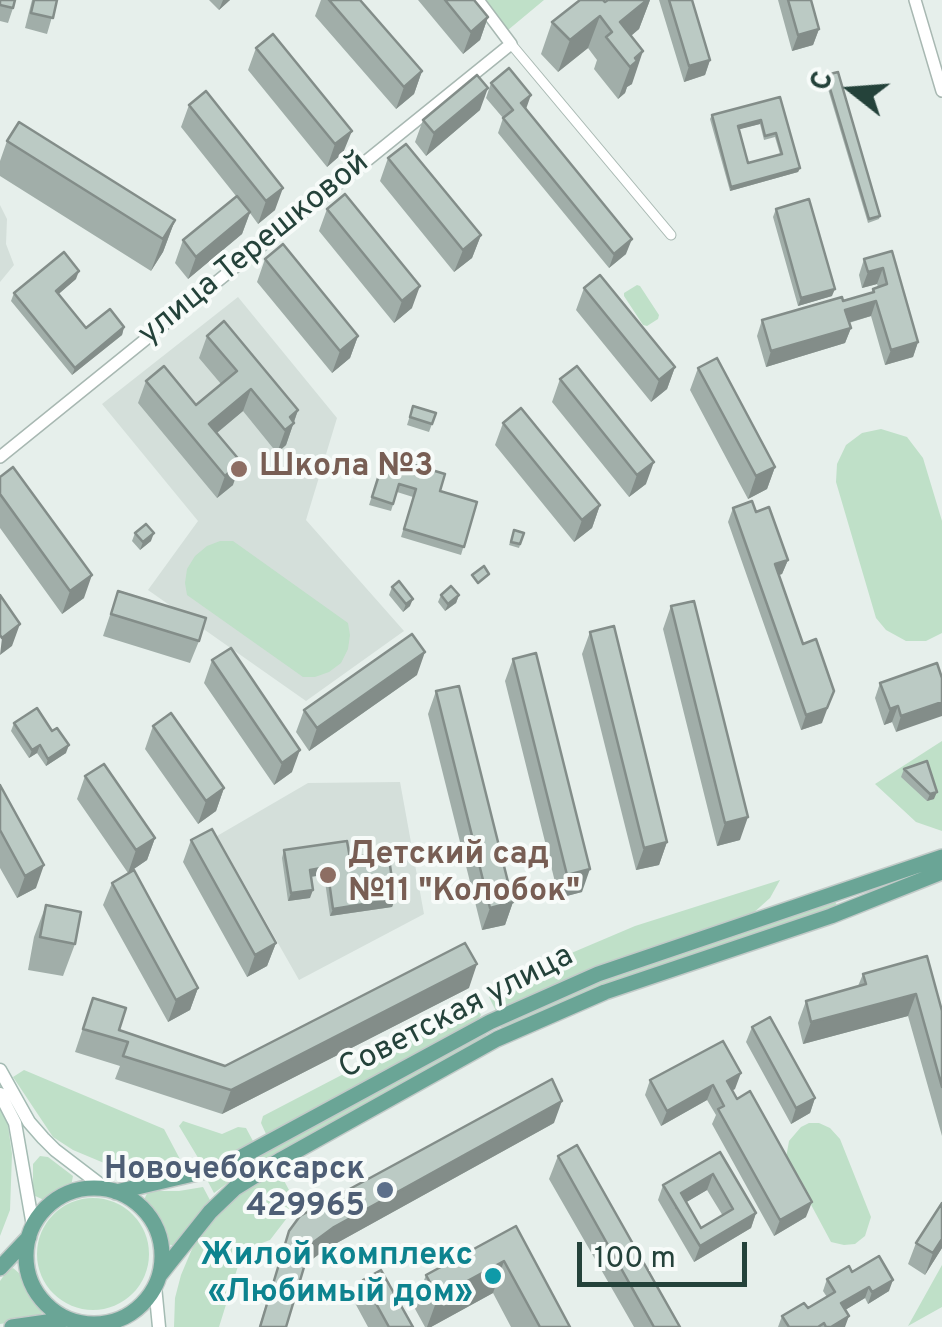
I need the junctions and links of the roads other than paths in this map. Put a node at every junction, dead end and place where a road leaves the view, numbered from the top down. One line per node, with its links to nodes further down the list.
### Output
1 (478, 0): 3 (street)
2 (916, 0): 4 (street)
3 (511, 44): 5 (street); 6 (street, улица Терешковой)
4 (942, 91)
5 (671, 235)
6 (0, 458)
7 (942, 857): 11 (main road, Советская улица)
8 (942, 872): 14 (main road, Советская улица)
9 (0, 1070): 11 (main road)
10 (0, 1094): 12 (main road)
11 (111, 1190): 12 (main road); 14 (main road)
12 (31, 1232): 13 (main road); 15 (main road)
13 (0, 1268)
14 (157, 1281): 15 (main road); 17 (main road)
15 (76, 1323): 16 (main road)
16 (12, 1327)
17 (159, 1327)

